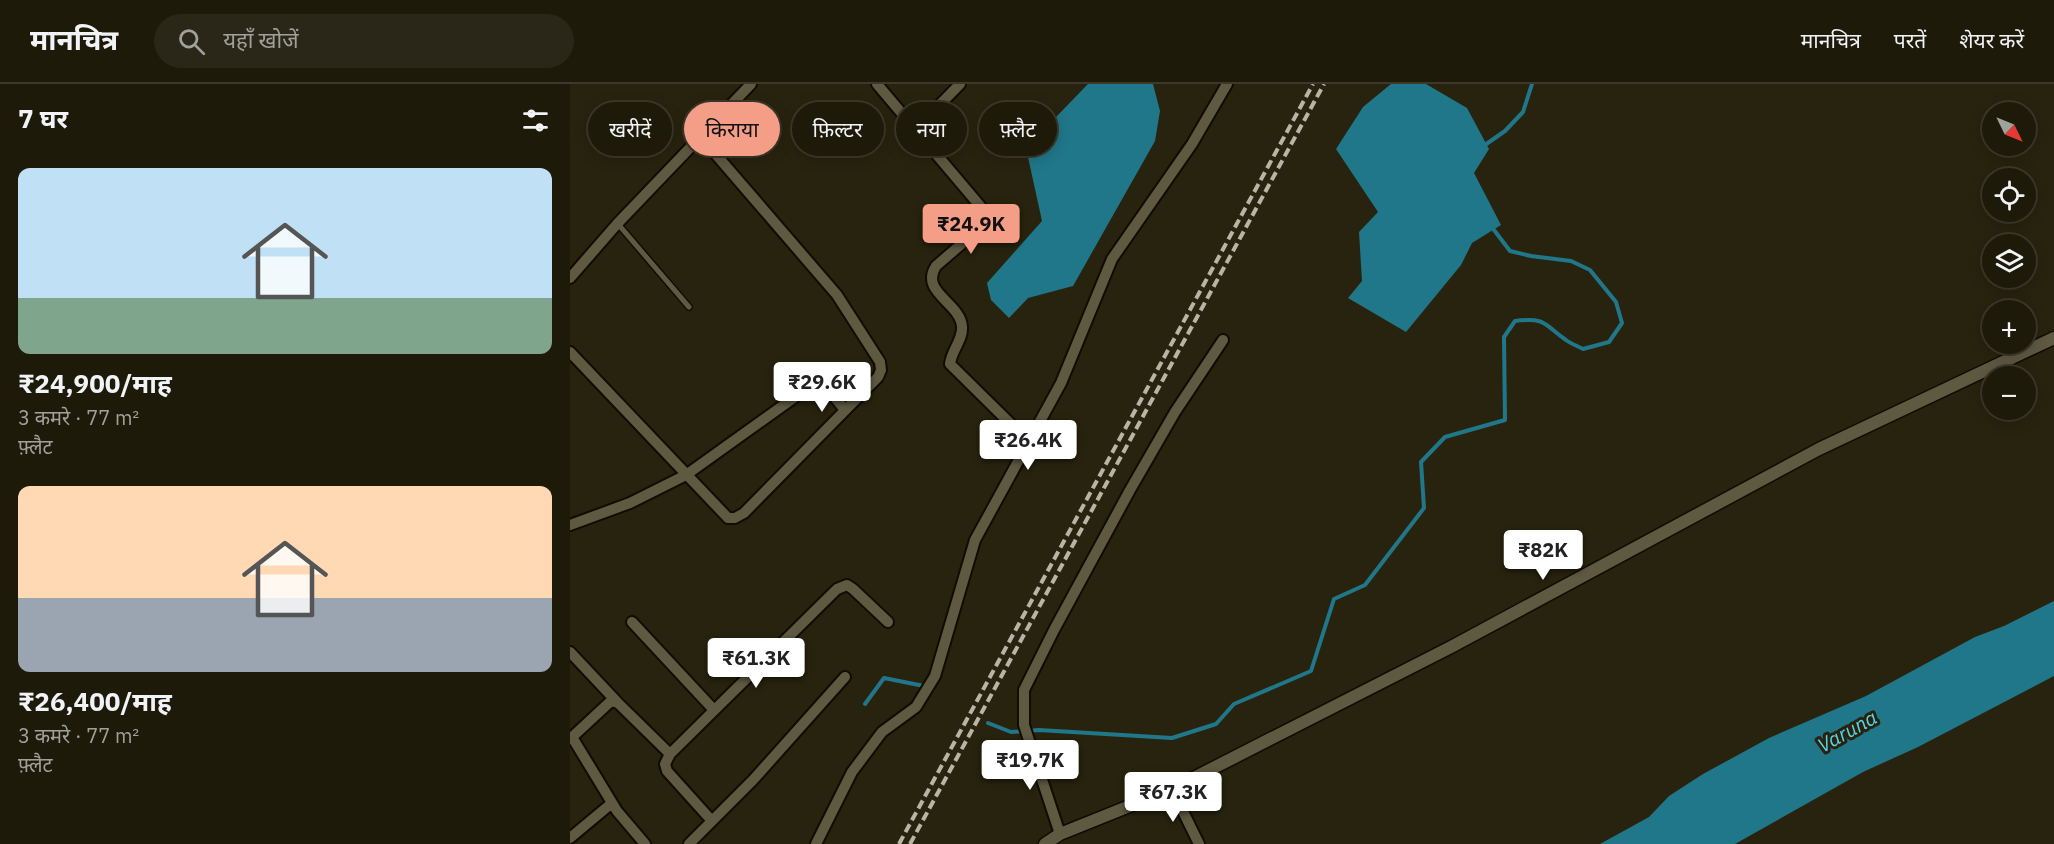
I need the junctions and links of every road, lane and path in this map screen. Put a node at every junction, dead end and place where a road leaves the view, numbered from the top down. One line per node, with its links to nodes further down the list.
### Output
1 (751, 84): 5 (street)
2 (877, 84): 7 (street)
3 (960, 84): 6 (street)
4 (1227, 84): 18 (street)
5 (733, 102)
6 (942, 102)
7 (896, 106)
8 (684, 153): 11 (street)
9 (717, 156): 17 (street)
10 (938, 156): 18 (street)
11 (617, 224): 12 (street); 13 (lane)
12 (570, 278)
13 (689, 307)
14 (2054, 338): 29 (street)
15 (1223, 340): 32 (street)
16 (570, 352): 19 (street)
17 (845, 410): 19 (street); 19 (street)
18 (1028, 441): 36 (street)
19 (686, 475): 20 (street)
20 (570, 525)
21 (632, 622): 26 (street)
22 (888, 622): 26 (street)
23 (570, 652): 25 (street)
24 (845, 677): 31 (street)
25 (618, 703): 27 (street); 28 (street)
26 (714, 710): 28 (street)
27 (571, 738): 30 (street)
28 (670, 754): 31 (street)
29 (1172, 789): 32 (street); 38 (street)
30 (612, 803): 33 (street); 34 (street)
31 (712, 821): 35 (street)
32 (1060, 834): 37 (street)
33 (570, 838)
34 (645, 844)
35 (689, 844)
36 (816, 844)
37 (1045, 844)
38 (1199, 844)

